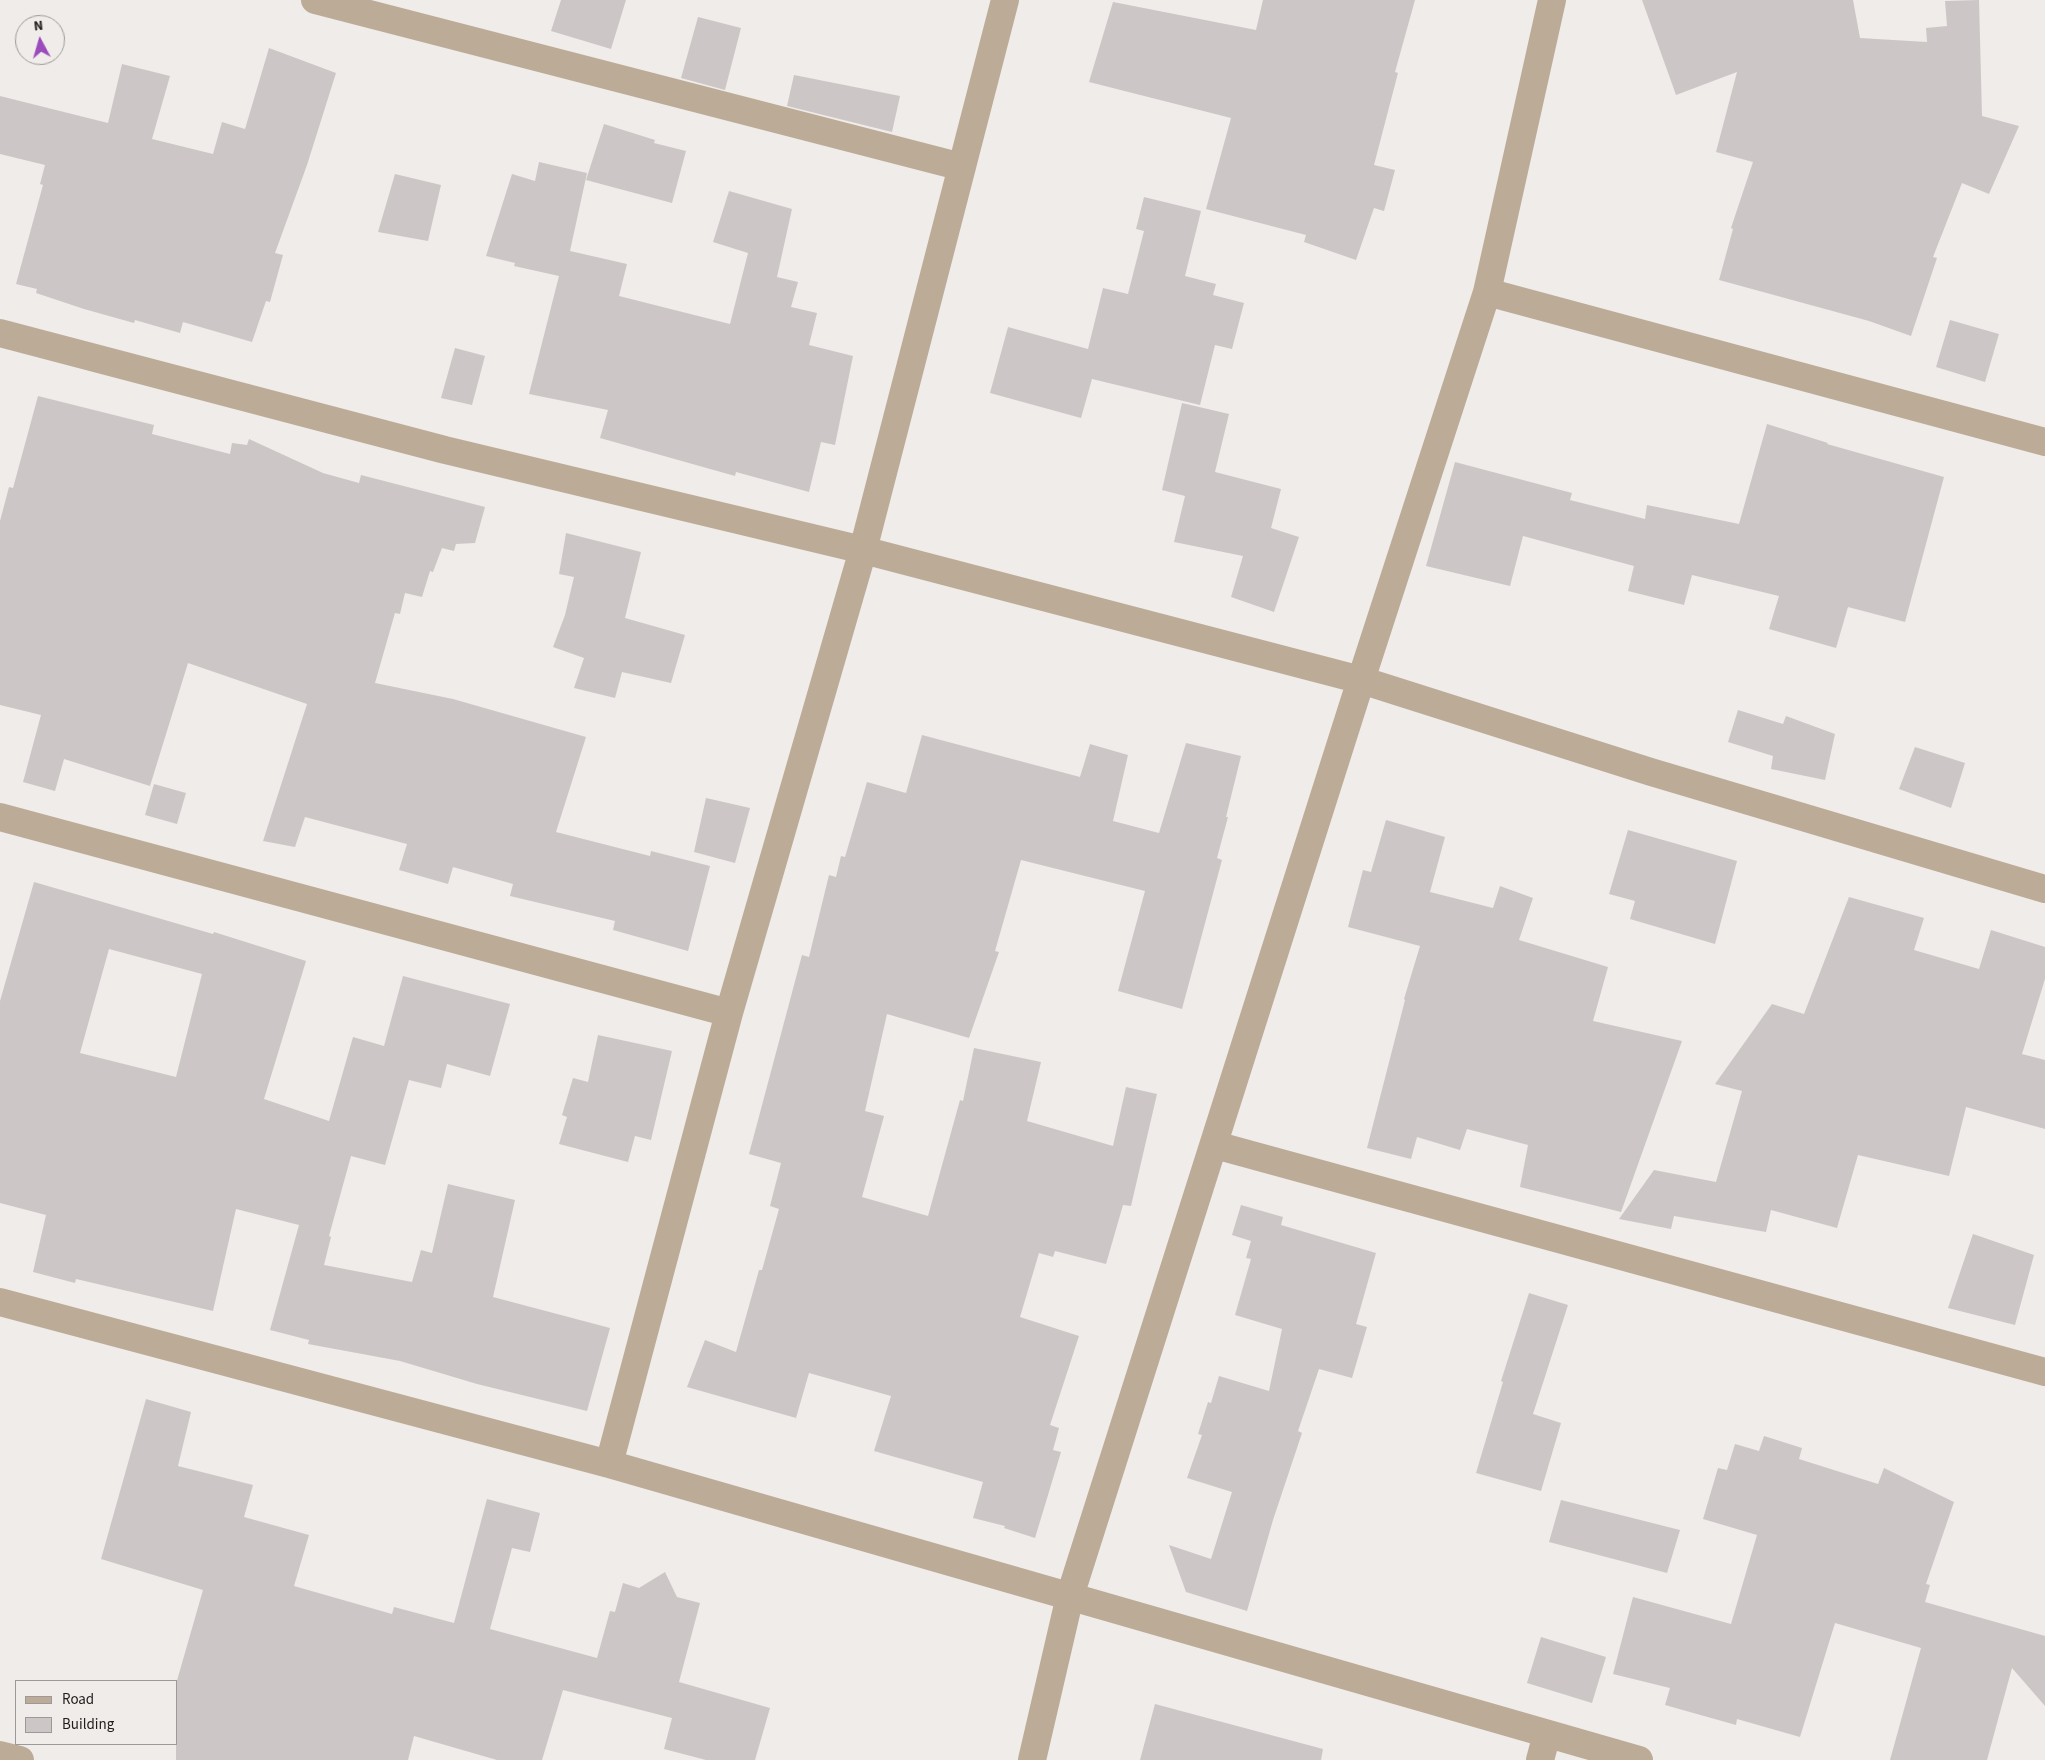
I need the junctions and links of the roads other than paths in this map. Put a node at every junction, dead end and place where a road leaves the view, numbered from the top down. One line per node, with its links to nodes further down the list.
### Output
1 (315, 0): 4 (street)
2 (1005, 0): 4 (street)
3 (1552, 0): 5 (street)
4 (962, 166): 8 (street)
5 (1487, 292): 7 (street); 9 (street)
6 (0, 333): 8 (street)
7 (2045, 442)
8 (863, 550): 9 (street); 12 (street)
9 (1361, 680): 11 (street); 13 (street)
10 (0, 817): 12 (street)
11 (2045, 888)
12 (729, 1013): 16 (street)
13 (1215, 1145): 15 (street); 17 (street)
14 (0, 1302): 16 (street)
15 (2045, 1372)
16 (609, 1464): 17 (street)
17 (1070, 1596): 18 (street); 21 (street)
18 (1547, 1734): 22 (street); 23 (street)
19 (0, 1755): 20 (street)
20 (20, 1760)
21 (1032, 1760)
22 (1540, 1760)
23 (1640, 1760)

